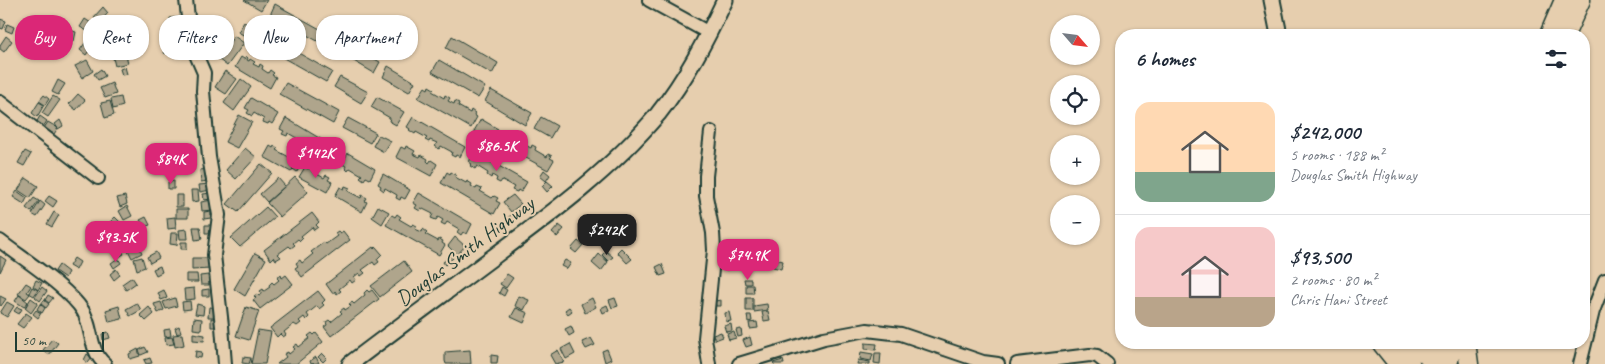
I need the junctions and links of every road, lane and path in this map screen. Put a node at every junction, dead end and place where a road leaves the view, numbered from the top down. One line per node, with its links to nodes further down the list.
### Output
1 (186, 0): 26 (street)
2 (649, 0): 7 (street)
3 (725, 0): 7 (street, Douglas Smith Highway)
4 (1272, 0): 8 (street)
5 (1564, 0): 9 (main road)
6 (1581, 0): 10 (main road)
7 (711, 29): 27 (street, Douglas Smith Highway)
8 (1278, 29)
9 (1552, 29)
10 (1568, 29)
11 (0, 102): 13 (street)
12 (711, 132): 28 (street)
13 (98, 178)
14 (0, 241): 25 (street)
15 (1605, 280): 16 (street)
16 (1590, 323)
17 (1386, 349): 33 (main road)
18 (1390, 349): 34 (street)
19 (1414, 349): 24 (street)
20 (1436, 349): 24 (main road)
21 (1448, 349): 24 (main road)
22 (1467, 349): 35 (main road)
23 (1584, 349): 36 (street)
24 (1437, 363)
25 (105, 364)
26 (225, 364)
27 (350, 364)
28 (709, 364)
29 (739, 364): 30 (street)
30 (998, 364)
31 (1017, 364): 32 (street)
32 (1107, 364)
33 (1398, 364)
34 (1412, 364)
35 (1469, 364)
36 (1580, 364)

